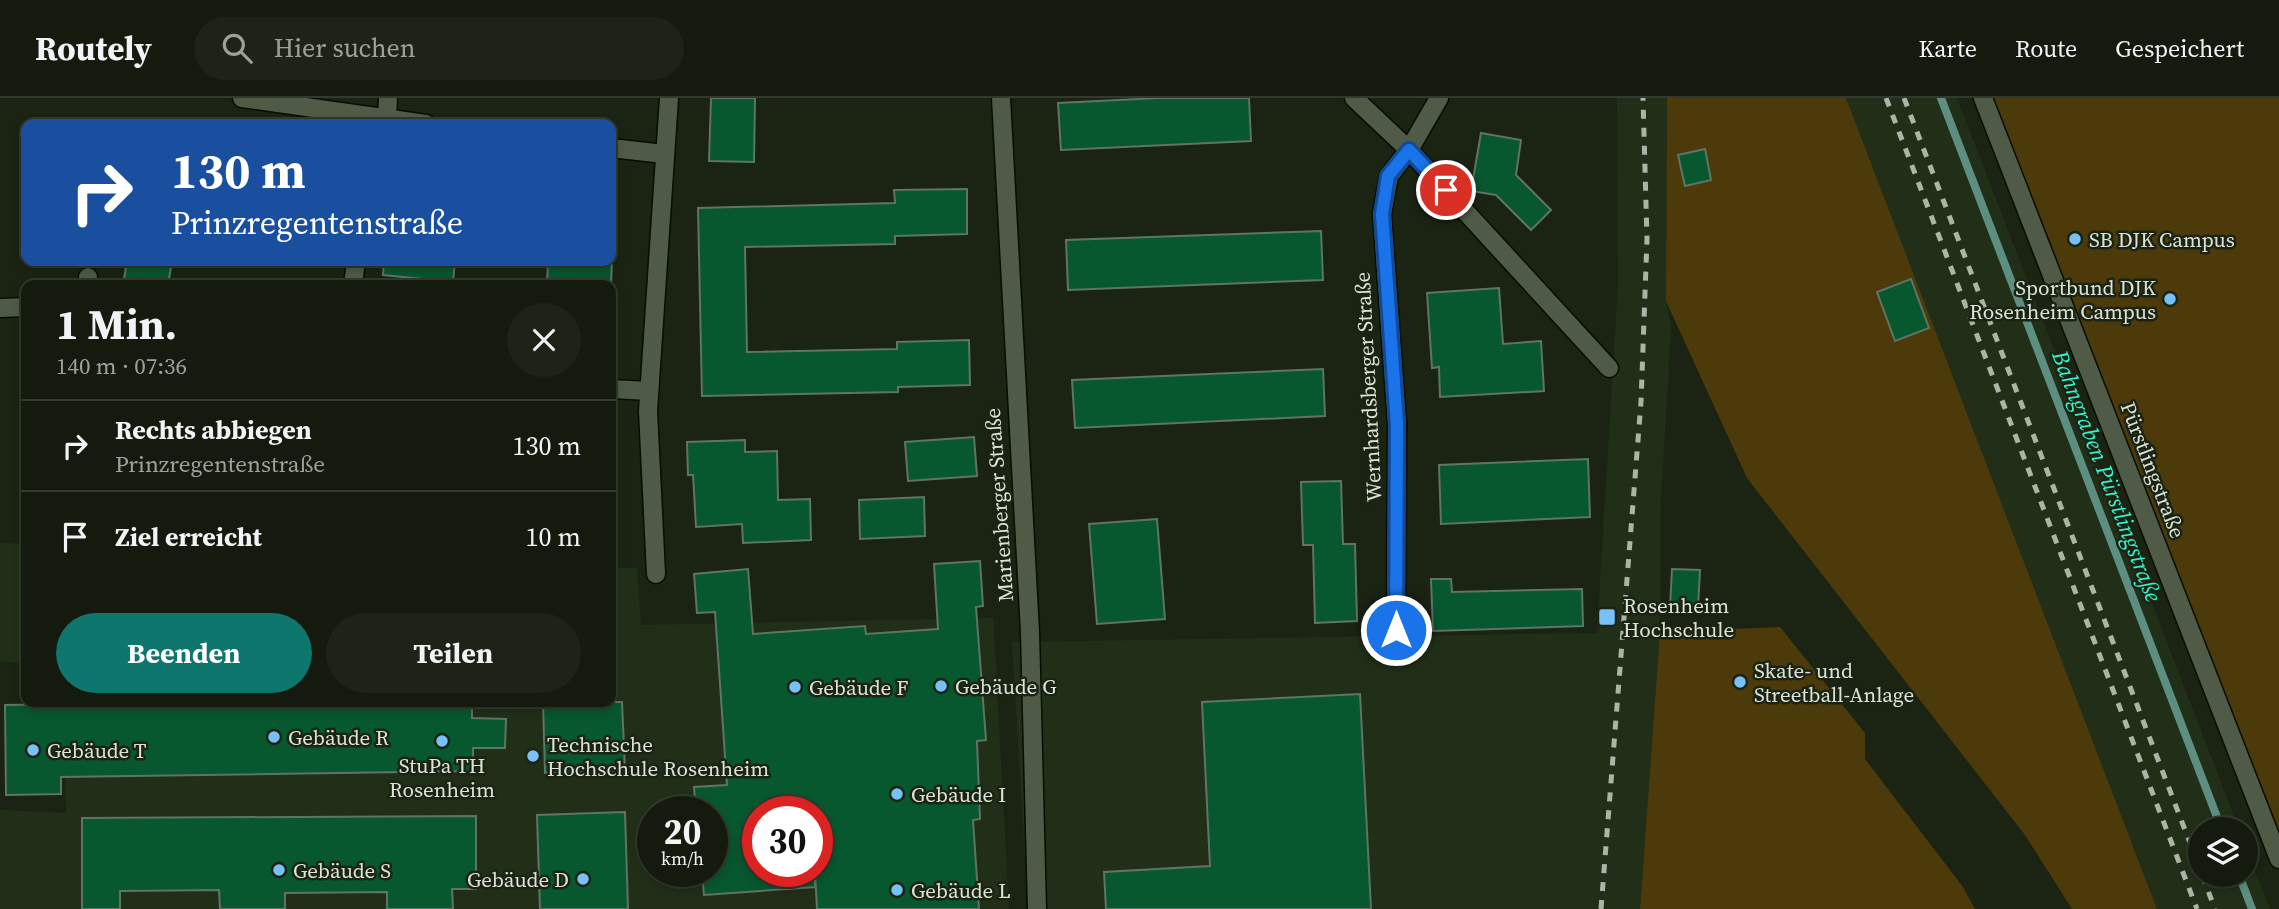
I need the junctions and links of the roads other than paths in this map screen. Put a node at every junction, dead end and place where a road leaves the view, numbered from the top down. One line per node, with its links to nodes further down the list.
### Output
1 (242, 98): 8 (street)
2 (388, 98): 9 (street)
3 (669, 98): 12 (street)
4 (1001, 98): 21 (street, Marienberger Straße)
5 (1354, 98): 11 (street)
6 (1439, 98): 11 (street, Wernhardsberger Straße)
7 (1983, 98): 20 (street, Pürstlingstraße)
8 (373, 119)
9 (379, 119)
10 (616, 149): 12 (street)
11 (1409, 150): 15 (street); 19 (street, Wernhardsberger Straße)
12 (664, 155): 17 (street)
13 (21, 307): 14 (street)
14 (0, 308)
15 (1609, 368)
16 (616, 389): 17 (street)
17 (649, 391): 18 (street)
18 (656, 574)
19 (1396, 630)
20 (2279, 859)
21 (1037, 909)

